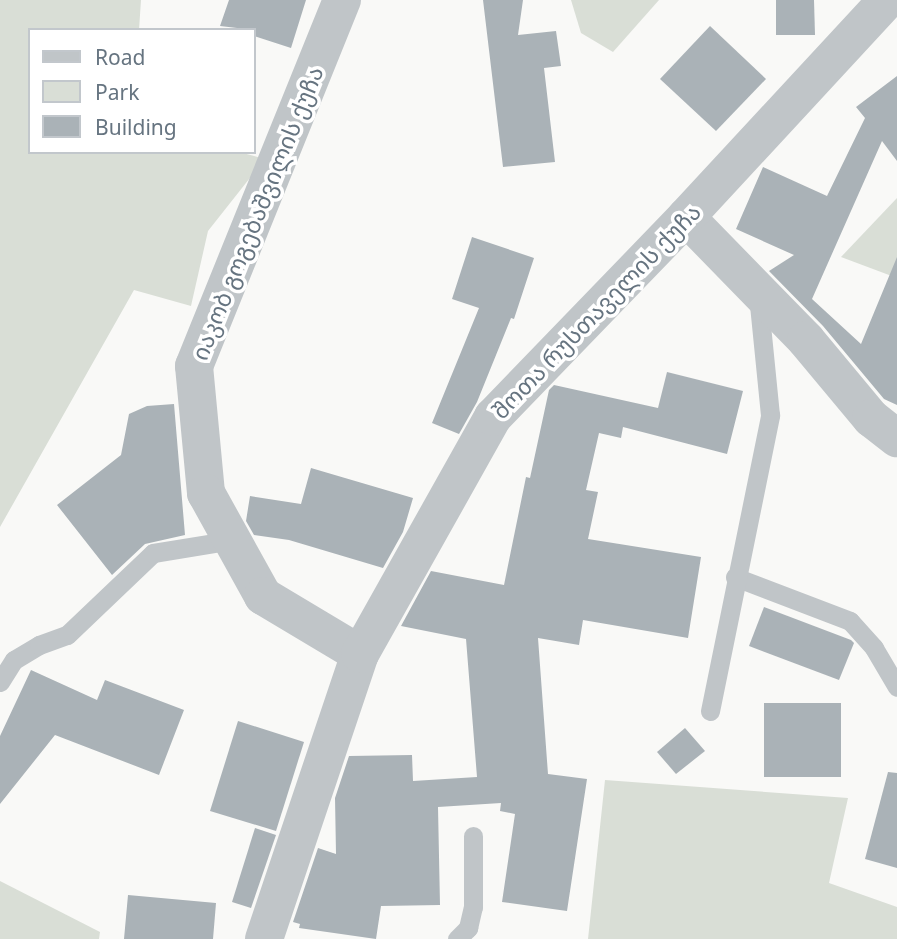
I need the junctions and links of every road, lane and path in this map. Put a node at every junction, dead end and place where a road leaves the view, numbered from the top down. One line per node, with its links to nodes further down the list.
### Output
1 (342, 0): 6 (street, იაკობ გოგებაშვილის ქუჩა)
2 (887, 0): 3 (street, შოთა რუსთაველის ქუჩა)
3 (686, 218): 4 (street); 8 (street, შოთა რუსთაველის ქუჩა)
4 (757, 288): 5 (street); 7 (lane)
5 (897, 438)
6 (232, 540): 8 (street, იაკობ გოგებაშვილის ქუჩა); 9 (lane)
7 (735, 577): 10 (lane); 11 (lane)
8 (360, 654): 13 (street, შოთა რუსთაველის ქუჩა)
9 (0, 682)
10 (897, 687)
11 (710, 711)
12 (473, 836): 14 (lane)
13 (264, 939)
14 (457, 939)

